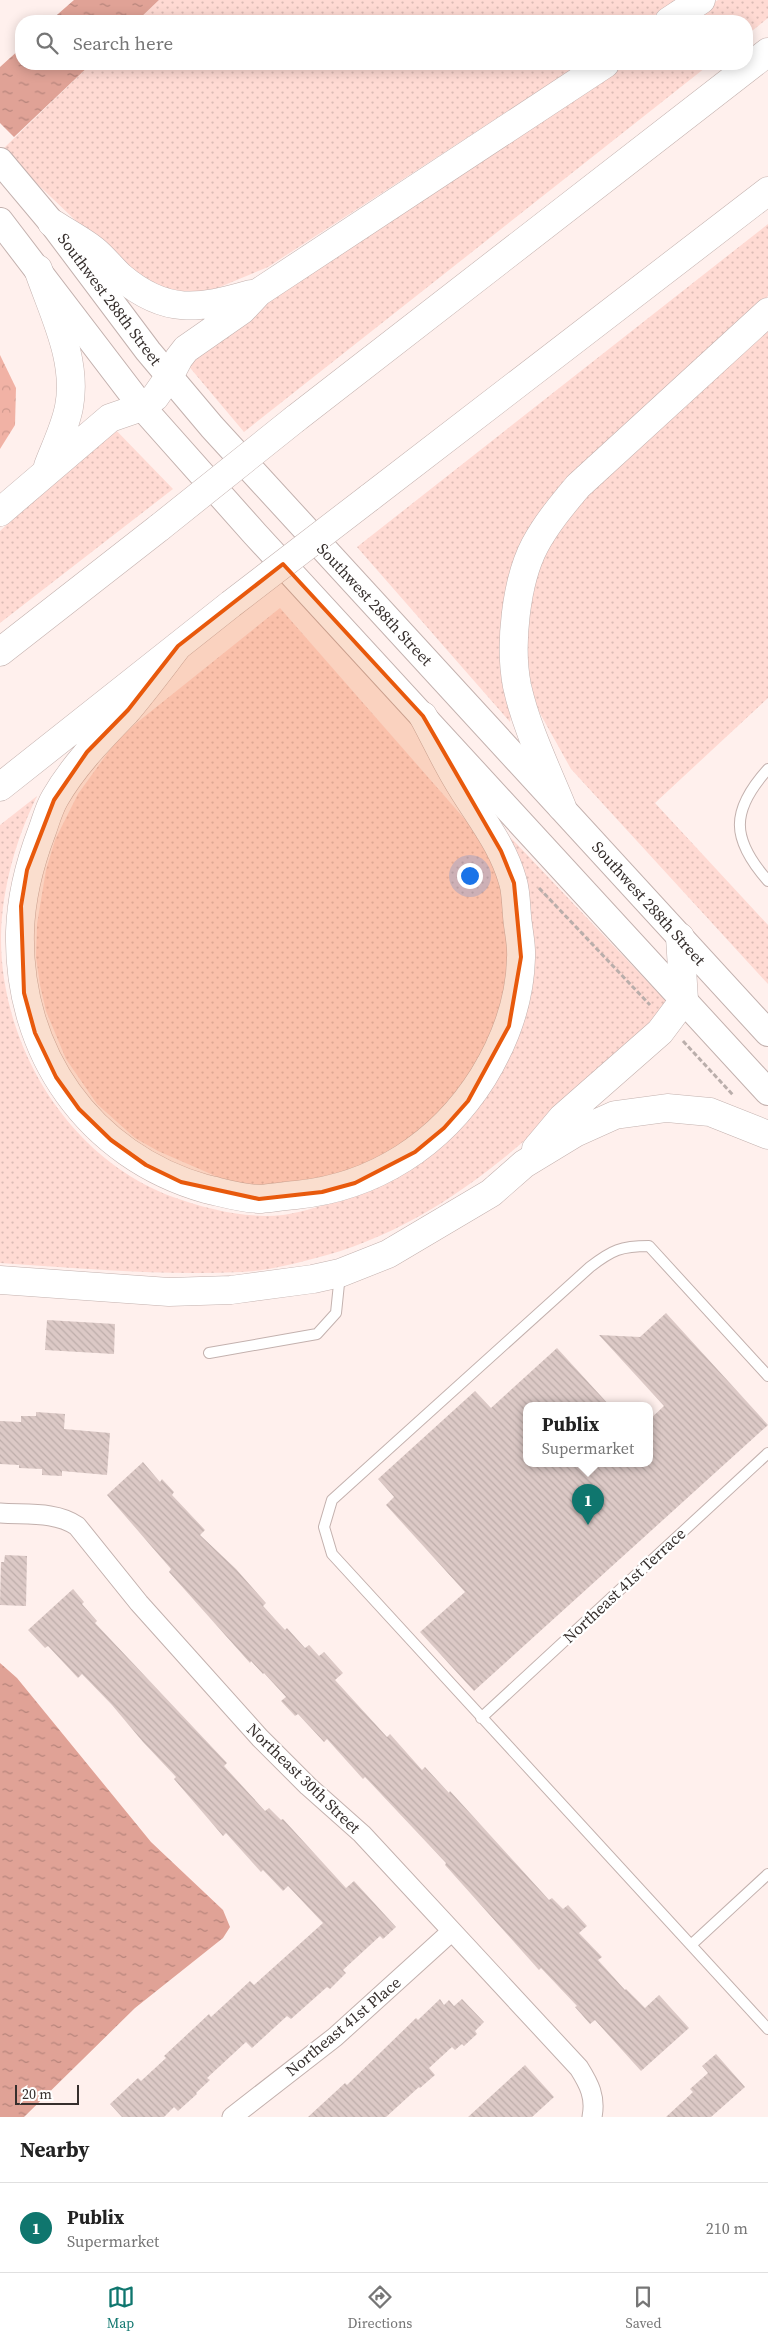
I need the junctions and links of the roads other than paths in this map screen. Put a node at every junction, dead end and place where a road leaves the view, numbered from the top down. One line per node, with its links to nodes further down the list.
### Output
1 (701, 0): 2 (highway)
2 (678, 15)
3 (768, 52): 4 (highway, bridge)
4 (753, 64)
5 (596, 70): 12 (highway)
6 (745, 70): 19 (highway, bridge)
7 (0, 161): 10 (main road, Southwest 288th Street)
8 (768, 191): 18 (highway, bridge)
9 (0, 221): 11 (main road)
10 (52, 223): 12 (highway); 14 (main road, Southwest 288th Street)
11 (38, 269): 15 (main road); 16 (highway)
12 (259, 292): 14 (highway)
13 (768, 312): 23 (highway)
14 (169, 377): 15 (highway); 23 (main road, Southwest 288th Street)
15 (142, 407): 16 (highway); 20 (main road)
16 (46, 470): 17 (highway)
17 (0, 512)
18 (178, 646): 20 (highway); 22 (highway)
19 (0, 652)
20 (423, 716): 26 (main road)
21 (768, 769): 24 (lane)
22 (0, 786)
23 (562, 807): 25 (main road, Southwest 288th Street)
24 (768, 881)
25 (680, 937): 26 (highway); 27 (main road, Southwest 288th Street)
26 (684, 1000): 28 (main road); 30 (highway)
27 (768, 1033)
28 (768, 1092)
29 (768, 1135): 30 (highway)
30 (524, 1164): 31 (highway)
31 (340, 1273): 32 (highway); 33 (lane)
32 (0, 1280)
33 (209, 1353)
34 (768, 1376): 37 (lane)
35 (768, 1453): 37 (lane, Northeast 41st Terrace)
36 (0, 1513): 39 (street, Northeast 30th Street)
37 (481, 1718): 40 (lane)
38 (768, 1874): 40 (lane)
39 (452, 1930): 42 (street, Northeast 41st Place); 43 (street, Northeast 30th Street)
40 (690, 1945): 41 (lane)
41 (768, 2029)
42 (232, 2117)
43 (592, 2117)

